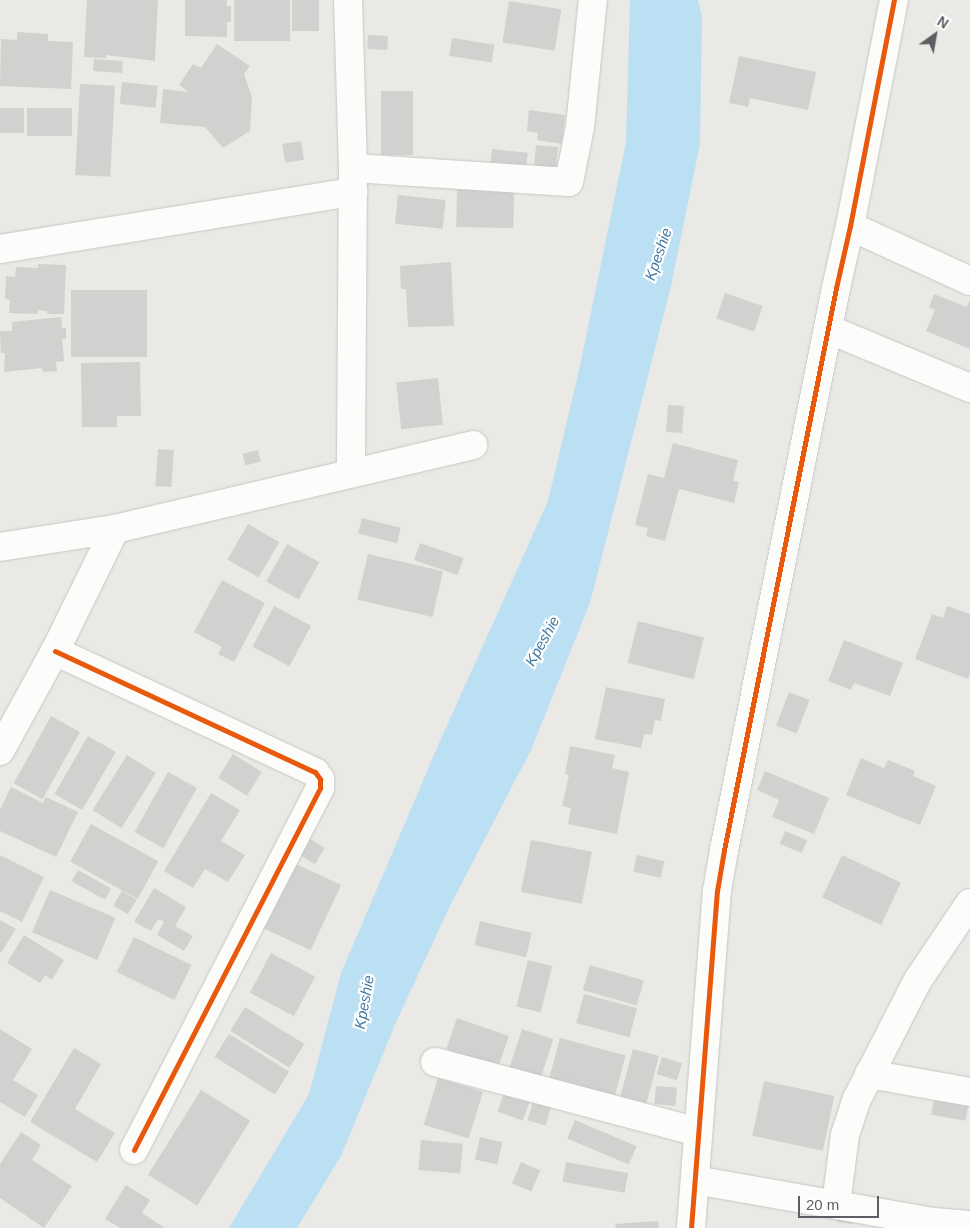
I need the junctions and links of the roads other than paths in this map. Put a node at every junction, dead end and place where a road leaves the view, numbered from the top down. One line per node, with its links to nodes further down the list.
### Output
1 (348, 0): 4 (street)
2 (592, 0): 4 (street)
3 (894, 0): 5 (street)
4 (353, 180): 6 (street); 11 (street)
5 (850, 226): 7 (street); 8 (street)
6 (0, 249)
7 (970, 281)
8 (828, 329): 9 (street); 20 (street)
9 (970, 388)
10 (473, 445): 11 (street)
11 (351, 473): 12 (street)
12 (115, 529): 13 (street); 14 (street)
13 (0, 547)
14 (55, 651): 15 (street); 21 (street)
15 (0, 751)
16 (970, 903): 18 (street)
17 (435, 1062): 20 (street)
18 (869, 1074): 19 (street); 23 (street)
19 (970, 1092)
20 (698, 1132): 22 (street)
21 (134, 1150)
22 (695, 1180): 23 (street); 25 (street)
23 (836, 1204): 24 (street)
24 (970, 1225)
25 (691, 1228)

